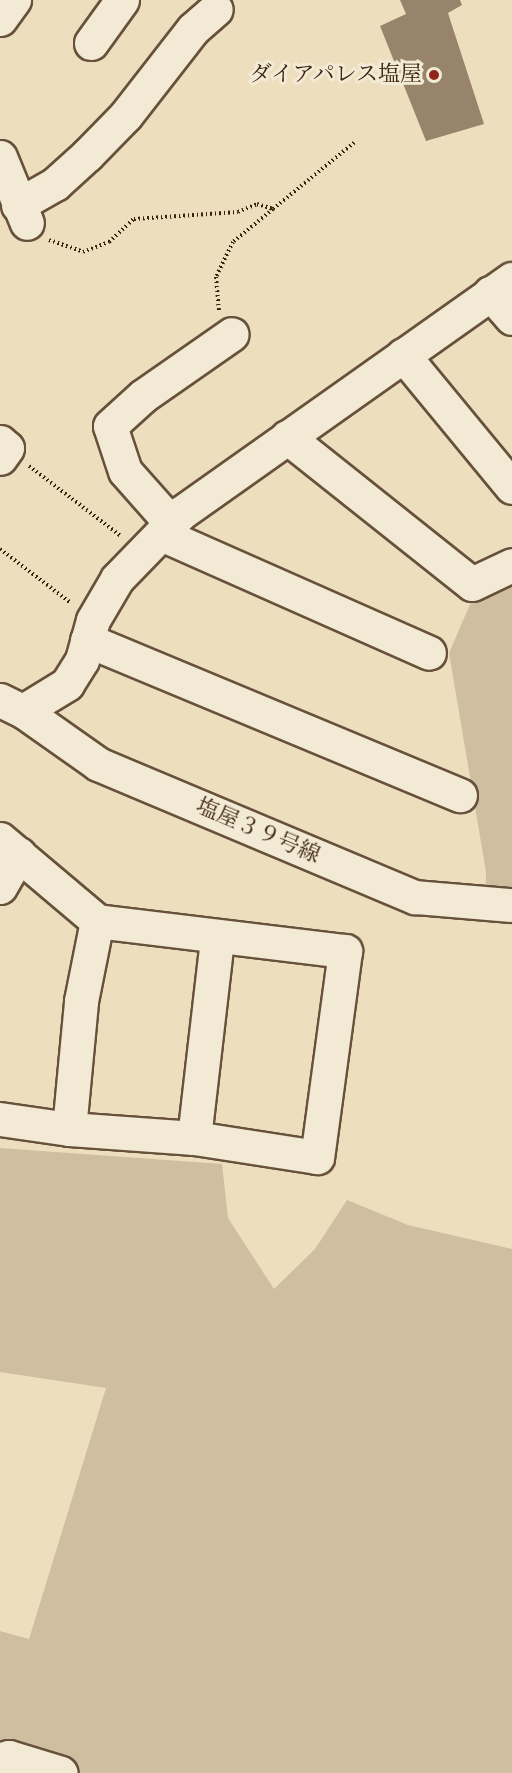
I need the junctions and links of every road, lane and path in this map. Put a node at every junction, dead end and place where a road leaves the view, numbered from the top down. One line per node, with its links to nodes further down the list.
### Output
1 (14, 0): 4 (street)
2 (122, 0): 5 (street)
3 (216, 9): 9 (street)
4 (0, 19)
5 (91, 43)
6 (356, 141): 8 (path)
7 (0, 157): 9 (street)
8 (273, 209): 9 (path); 12 (path)
9 (23, 214)
10 (501, 286): 11 (street); 13 (street)
11 (512, 318)
12 (232, 334): 17 (street)
13 (403, 355): 14 (street); 16 (street)
14 (287, 437): 17 (street); 19 (street)
15 (2, 449): 17 (path)
16 (512, 487)
17 (159, 536): 20 (street); 21 (street)
18 (0, 549): 20 (path)
19 (512, 565)
20 (90, 630): 22 (street); 23 (street)
21 (429, 653)
22 (12, 705): 26 (street, 塩屋３９号線)
23 (460, 795)
24 (10, 847): 25 (street); 27 (street)
25 (0, 887)
26 (510, 905)
27 (97, 921): 28 (street); 30 (street)
28 (217, 938): 31 (street); 31 (street)
29 (0, 1119): 30 (street)
30 (69, 1129): 31 (street)
31 (194, 1138)
32 (0, 1759): 33 (street)
33 (61, 1773)

